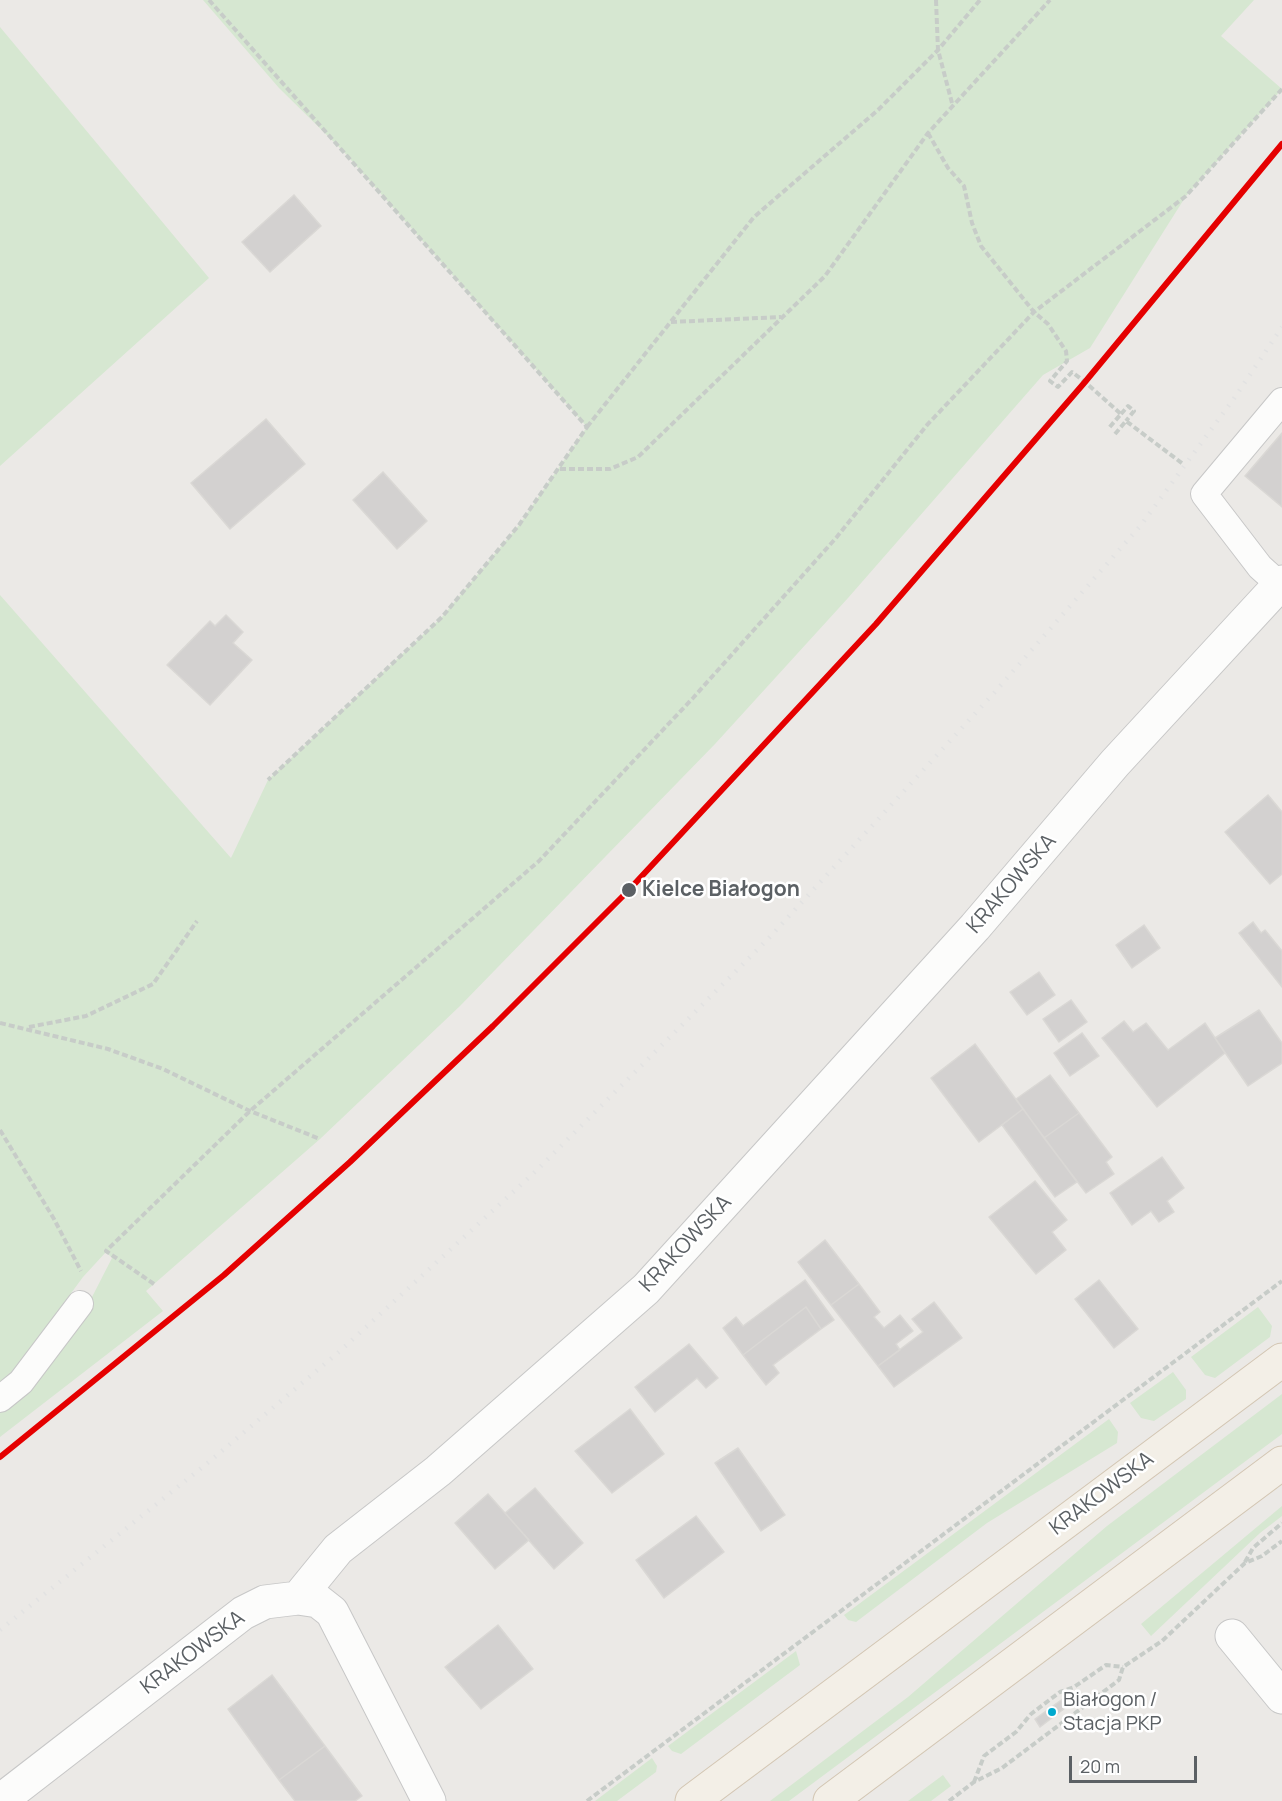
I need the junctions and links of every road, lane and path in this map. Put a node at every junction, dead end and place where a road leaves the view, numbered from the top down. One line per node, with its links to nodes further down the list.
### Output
1 (209, 0): 15 (path)
2 (936, 0): 5 (path)
3 (980, 0): 5 (path)
4 (1050, 0): 7 (path)
5 (938, 50): 7 (path); 11 (path)
6 (1282, 89): 9 (path)
7 (952, 104): 8 (path)
8 (928, 133): 9 (path); 10 (path)
9 (1034, 312): 13 (path); 25 (path)
10 (781, 317): 11 (path); 18 (path)
11 (670, 322): 15 (path)
12 (1282, 401): 19 (lane)
13 (1121, 414): 14 (path); 16 (path)
14 (1126, 421): 17 (path); 19 (path)
15 (587, 427): 18 (path)
16 (1108, 429)
17 (1115, 434)
18 (560, 469): 21 (path)
19 (1204, 494): 20 (lane)
20 (1281, 584): 37 (street, KRAKOWSKA)
21 (268, 780)
22 (197, 921): 24 (path)
23 (0, 1023): 24 (path)
24 (25, 1028): 25 (path)
25 (250, 1111): 27 (path); 29 (path)
26 (0, 1130): 30 (path)
27 (320, 1139)
28 (1282, 1281): 46 (path)
29 (154, 1284)
30 (80, 1304): 32 (lane)
31 (1282, 1360): 47 (main road, KRAKOWSKA)
32 (0, 1399)
33 (1282, 1462): 48 (main road)
34 (1282, 1523): 36 (path)
35 (1282, 1541): 36 (path)
36 (1245, 1563): 38 (path)
37 (298, 1598): 44 (street, KRAKOWSKA); 45 (street)
38 (1186, 1618): 39 (path); 41 (path)
39 (1191, 1622)
40 (1232, 1636): 42 (street)
41 (1123, 1667): 43 (path); 43 (path)
42 (1282, 1697)
43 (974, 1782): 49 (path)
44 (0, 1801)
45 (429, 1801)
46 (587, 1801)
47 (692, 1801)
48 (830, 1801)
49 (949, 1801)

